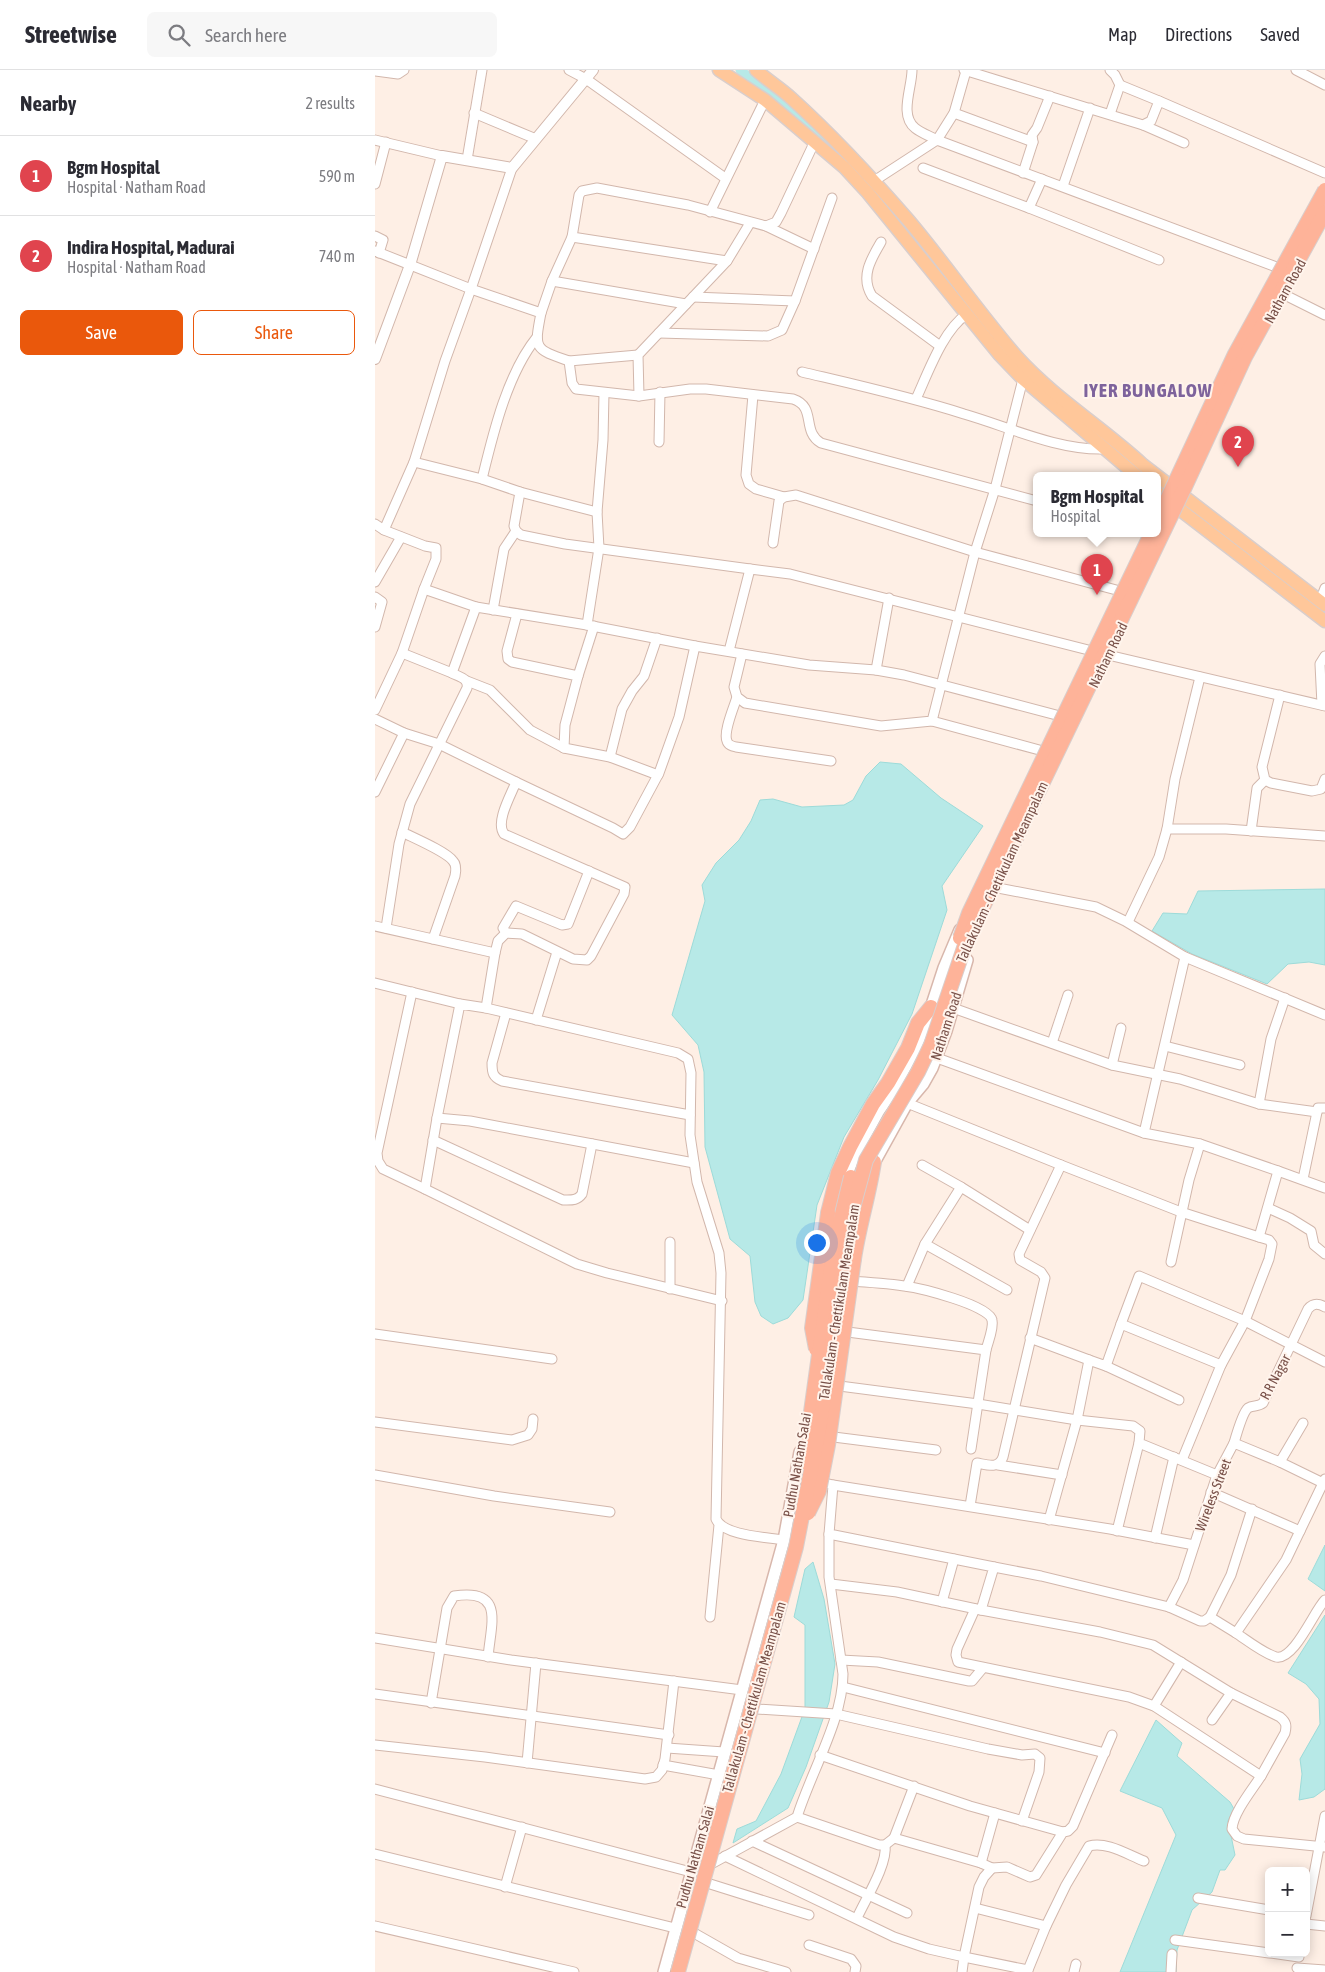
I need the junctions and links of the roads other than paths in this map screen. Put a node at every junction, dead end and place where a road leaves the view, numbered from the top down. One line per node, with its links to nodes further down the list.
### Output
1 (404, 70): 11 (street)
2 (482, 70): 20 (street)
3 (569, 70): 12 (street)
4 (593, 70): 12 (street)
5 (719, 70): 16 (main road)
6 (755, 70): 38 (main road)
7 (912, 70): 25 (street)
8 (965, 70): 15 (street); 19 (street)
9 (1110, 70): 13 (street)
10 (1296, 70): 14 (street)
11 (375, 71)
12 (586, 79): 23 (street); 36 (street)
13 (1119, 85): 17 (street); 21 (street)
14 (1325, 85)
15 (1050, 96): 18 (street); 28 (street)
16 (765, 100): 26 (main road); 36 (street)
17 (1159, 101): 22 (street); 35 (street)
18 (1090, 108): 21 (street); 41 (street)
19 (954, 113): 25 (street); 28 (street)
20 (475, 114): 23 (street); 31 (street)
21 (1110, 114): 22 (street)
22 (1143, 125): 29 (street)
23 (536, 139): 32 (street)
24 (375, 140): 27 (street)
25 (937, 140): 34 (street); 38 (street)
26 (815, 141): 49 (street); 65 (main road)
27 (386, 142): 30 (street); 40 (street)
28 (1033, 142): 34 (street)
29 (1184, 143)
30 (442, 156): 31 (street); 57 (street)
31 (467, 160): 32 (street)
32 (512, 168): 60 (street)
33 (923, 168): 44 (street)
34 (1023, 173): 37 (street)
35 (1325, 173)
36 (725, 178): 45 (street)
37 (1042, 179): 41 (street); 44 (street)
38 (874, 181): 85 (main road)
39 (1325, 183): 58 (main road, Natham Road)
40 (375, 184)
41 (1063, 186): 58 (street)
42 (1325, 190): 97 (highway, bridge)
43 (832, 198): 53 (street)
44 (1029, 208): 55 (street)
45 (710, 212): 48 (street); 51 (street)
46 (1325, 212): 104 (highway, Tallakulam - Chettikulam Meampalam, bridge)
47 (1325, 218): 61 (main road, Natham Road)
48 (751, 223): 49 (street); 56 (street)
49 (766, 226): 53 (street)
50 (375, 236): 54 (street)
51 (572, 237): 56 (street); 59 (street)
52 (881, 242): 69 (street)
53 (814, 249): 63 (street)
54 (377, 252): 57 (street)
55 (1159, 260)
56 (727, 261): 62 (street)
57 (410, 265): 60 (street); 71 (street)
58 (1279, 268): 88 (main road, Natham Road)
59 (552, 281): 62 (street); 64 (street)
60 (471, 289): 64 (street); 83 (street)
61 (1283, 294): 66 (street); 93 (main road, Natham Road)
62 (689, 301): 63 (street); 67 (street)
63 (795, 301): 67 (street)
64 (541, 313): 68 (street)
65 (967, 314): 69 (street); 74 (main road)
66 (1325, 315)
67 (659, 334): 70 (street)
68 (537, 337): 72 (street); 87 (street)
69 (940, 346): 79 (street)
70 (638, 355): 72 (street); 78 (street)
71 (375, 359)
72 (569, 361): 76 (street)
73 (802, 372): 79 (street)
74 (1023, 379): 80 (street); 82 (main road)
75 (661, 392): 77 (street); 78 (street); 81 (street)
76 (604, 393): 78 (street); 96 (street)
77 (753, 395): 89 (street); 92 (street)
78 (639, 396)
79 (916, 399): 80 (street)
80 (1009, 427): 82 (street); 89 (street)
81 (659, 442)
82 (1103, 449): 84 (main road)
83 (414, 462): 87 (street); 99 (street)
84 (1132, 472)
85 (1152, 472)
86 (1161, 478): 88 (main road)
87 (482, 480): 90 (street)
88 (1171, 486): 91 (main road, Natham Road); 93 (main road)
89 (995, 489): 94 (street); 108 (street)
90 (520, 492): 96 (street); 100 (street)
91 (1161, 496): 95 (main road)
92 (783, 497): 106 (street); 108 (street)
93 (1185, 497): 95 (main road, Natham Road); 116 (main road)
94 (1033, 500)
95 (1178, 510): 121 (main road); 130 (main road, Natham Road)
96 (597, 512): 107 (street)
97 (1161, 512)
98 (375, 524): 99 (street)
99 (384, 530): 101 (street)
100 (515, 530): 107 (street); 118 (street)
101 (401, 537): 110 (street); 111 (street)
102 (1146, 537): 113 (main road, Natham Road)
103 (1150, 537): 231 (highway, Tallakulam - Chettikulam Meampalam, bridge)
104 (1161, 537)
105 (1161, 537): 265 (highway, Tallakulam - Chettikulam Meampalam, bridge)
106 (773, 543)
107 (599, 548): 109 (street); 123 (street)
108 (975, 552): 113 (street); 120 (street)
109 (750, 569): 115 (street); 127 (street)
110 (375, 582)
111 (424, 588): 117 (street); 128 (street)
112 (1325, 588): 116 (street)
113 (1119, 591): 126 (main road, Natham Road)
114 (375, 597): 122 (street)
115 (889, 598): 120 (street); 132 (street)
116 (1323, 603)
117 (476, 607): 118 (street); 133 (street)
118 (493, 610): 119 (street)
119 (517, 614): 123 (street); 134 (street)
120 (959, 617): 126 (street); 137 (street)
121 (1325, 621)
122 (375, 626)
123 (591, 626): 124 (street); 134 (street)
124 (657, 638): 125 (street); 149 (street)
125 (695, 646): 127 (street); 151 (street)
126 (1091, 651): 130 (street); 142 (main road, Natham Road)
127 (729, 652): 129 (street)
128 (402, 654): 133 (street); 141 (street)
129 (741, 654): 132 (street); 139 (street)
130 (1107, 655): 135 (street); 164 (main road, Natham Road)
131 (1325, 656): 140 (street)
132 (876, 670): 137 (street)
133 (452, 673): 136 (street)
134 (578, 676): 147 (street)
135 (1200, 677): 138 (street); 158 (street)
136 (467, 681): 146 (street); 147 (street)
137 (941, 683): 142 (street); 144 (street)
138 (1280, 695): 140 (street); 153 (street)
139 (737, 697): 144 (street); 150 (street)
140 (1323, 705)
141 (375, 710)
142 (1060, 716): 148 (main road, Natham Road)
143 (375, 719): 145 (street)
144 (932, 721): 148 (street)
145 (405, 732): 146 (street); 154 (street)
146 (439, 744): 155 (street); 160 (street)
147 (564, 748): 149 (street)
148 (1043, 751): 163 (main road, Natham Road)
149 (610, 757): 151 (street)
150 (831, 761)
151 (658, 775): 155 (street)
152 (1325, 779): 156 (street)
153 (1265, 780): 156 (street); 159 (street)
154 (378, 781): 157 (street)
155 (517, 782): 162 (street)
156 (1323, 790)
157 (375, 792)
158 (1167, 829): 159 (street); 166 (street)
159 (1251, 831): 161 (street)
160 (402, 832): 168 (street); 170 (street)
161 (1325, 836)
162 (589, 870): 169 (street); 171 (street)
163 (980, 885): 164 (street); 165 (main road, Natham Road)
164 (997, 888): 166 (street); 181 (main road, Natham Road)
165 (967, 912): 179 (main road, Pudhu Natham Salai)
166 (1128, 922): 173 (street)
167 (375, 926): 168 (street)
168 (386, 928): 170 (street)
169 (506, 933): 171 (street); 172 (street)
170 (433, 939): 172 (street)
171 (557, 952): 184 (street)
172 (495, 953): 180 (street)
173 (1185, 957): 177 (street); 187 (street)
174 (375, 983): 175 (street)
175 (412, 992): 178 (street); 209 (street)
176 (1067, 995): 186 (street)
177 (1285, 998): 183 (street); 193 (street)
178 (460, 1004): 180 (street); 196 (street)
179 (931, 1007): 231 (highway, bridge); 270 (main road, Pudhu Natham Salai)
180 (486, 1008): 182 (street)
181 (953, 1008): 186 (street); 188 (main road, Natham Road)
182 (506, 1013): 184 (street); 195 (street)
183 (1325, 1015)
184 (536, 1020): 195 (street)
185 (1121, 1028): 189 (street)
186 (1052, 1043): 189 (street)
187 (1165, 1046): 190 (street); 191 (street)
188 (937, 1058): 192 (main road, Natham Road); 197 (street)
189 (1112, 1065): 191 (street)
190 (1240, 1065)
191 (1157, 1074): 193 (street); 197 (street)
192 (909, 1102): 201 (main road, Pudhu Natham Salai); 204 (street)
193 (1259, 1104): 194 (street)
194 (1321, 1110): 206 (street)
195 (690, 1115): 202 (street)
196 (437, 1118): 198 (street); 199 (street)
197 (1144, 1133): 200 (street)
198 (433, 1140): 199 (street); 209 (street)
199 (592, 1144): 202 (street)
200 (1200, 1144): 205 (street); 211 (street)
201 (874, 1162): 218 (main road, Pudhu Natham Salai); 265 (highway, bridge)
202 (694, 1163): 222 (street)
203 (922, 1165): 207 (street)
204 (1061, 1165): 211 (street); 212 (street)
205 (1279, 1171): 206 (street); 210 (street)
206 (1303, 1179): 208 (street)
207 (961, 1187): 212 (street); 215 (street)
208 (1325, 1188)
209 (425, 1190): 220 (street)
210 (1268, 1208): 213 (street); 216 (street)
211 (1181, 1212): 213 (street); 217 (street)
212 (1030, 1230): 228 (street)
213 (1259, 1237): 224 (street)
214 (670, 1242): 220 (street)
215 (925, 1244): 219 (street); 221 (street)
216 (1325, 1254)
217 (1171, 1262)
218 (847, 1281): 219 (street); 226 (main road, Pudhu Natham Salai)
219 (907, 1286): 230 (street)
220 (670, 1289): 222 (street)
221 (1007, 1290)
222 (722, 1301): 264 (street)
223 (1325, 1307): 229 (street, R R Nagar)
224 (1245, 1321): 225 (street); 229 (street); 235 (street)
225 (1121, 1324): 235 (street); 236 (street)
226 (841, 1330): 230 (street); 237 (main road, Pudhu Natham Salai)
227 (375, 1334): 232 (street)
228 (1031, 1338): 233 (street); 240 (street)
229 (1292, 1345): 234 (street); 246 (street, R R Nagar)
230 (986, 1350): 239 (street)
231 (818, 1357): 357 (highway, Tallakulam - Chettikulam Meampalam, bridge)
232 (552, 1360)
233 (1089, 1360): 236 (street); 242 (street)
234 (1325, 1362)
235 (1221, 1365): 250 (street)
236 (1106, 1366): 238 (street)
237 (833, 1385): 239 (street); 245 (main road, Pudhu Natham Salai)
238 (1179, 1400)
239 (978, 1404): 240 (street); 248 (street)
240 (1013, 1409): 242 (street); 252 (street)
241 (533, 1419): 243 (street)
242 (1077, 1420): 247 (street); 254 (street)
243 (375, 1422)
244 (1303, 1423): 251 (street)
245 (825, 1436): 249 (street); 256 (main road, Pudhu Natham Salai)
246 (1234, 1442): 251 (street, Wireless Street); 255 (street, Wireless Street)
247 (1139, 1443): 250 (street); 266 (street)
248 (971, 1449)
249 (936, 1450)
250 (1178, 1459): 255 (street); 269 (street)
251 (1280, 1462): 257 (street, Wireless Street)
252 (998, 1465): 254 (street); 260 (street)
253 (375, 1475): 262 (street)
254 (1062, 1475): 263 (street)
255 (1217, 1475): 259 (street, Wireless Street)
256 (816, 1481): 258 (street); 296 (main road, Pudhu Natham Salai)
257 (1324, 1481): 267 (street)
258 (833, 1485): 260 (street); 268 (street)
259 (1211, 1492): 261 (street); 271 (street, Wireless Street)
260 (971, 1506): 263 (street)
261 (1252, 1509): 267 (street); 280 (street)
262 (610, 1512)
263 (1049, 1520): 266 (street)
264 (719, 1524): 270 (street); 279 (street)
265 (799, 1531): 358 (highway, Tallakulam - Chettikulam Meampalam, bridge)
266 (1117, 1531): 269 (street)
267 (1300, 1531): 281 (street)
268 (829, 1534): 272 (street); 274 (street)
269 (1155, 1538): 271 (street)
270 (784, 1540): 291 (main road, Pudhu Natham Salai)
271 (1194, 1545): 277 (street, Wireless Street)
272 (954, 1559): 273 (street); 276 (street)
273 (994, 1567): 277 (street); 278 (street)
274 (831, 1584): 276 (street); 285 (street)
275 (1325, 1600): 281 (street)
276 (942, 1602): 278 (street)
277 (1169, 1607): 280 (street)
278 (978, 1610): 286 (street); 288 (street)
279 (710, 1617)
280 (1210, 1617): 281 (street)
281 (1236, 1633)
282 (375, 1638): 283 (street)
283 (441, 1649): 284 (street); 284 (street); 294 (street)
284 (488, 1657): 287 (street)
285 (841, 1660): 288 (street); 290 (street)
286 (1181, 1662): 292 (street); 295 (street)
287 (536, 1664): 289 (street); 298 (street)
288 (982, 1668): 295 (street)
289 (674, 1681): 291 (street); 300 (street)
290 (843, 1687): 297 (street); 305 (street)
291 (742, 1690): 304 (main road, Pudhu Natham Salai)
292 (1231, 1693): 299 (street); 310 (street)
293 (375, 1694): 294 (street)
294 (431, 1703): 298 (street)
295 (1154, 1706): 310 (street)
296 (757, 1709): 297 (street); 326 (main road, Pudhu Natham Salai)
297 (836, 1714): 306 (street); 316 (street)
298 (533, 1715): 300 (street); 307 (street)
299 (1212, 1720)
300 (669, 1735): 303 (street)
301 (1112, 1735): 305 (street)
302 (375, 1745): 307 (street)
303 (667, 1748): 304 (street); 308 (street)
304 (725, 1752): 309 (main road, Pudhu Natham Salai)
305 (1105, 1753): 318 (street)
306 (820, 1755): 311 (street); 315 (street)
307 (527, 1763): 308 (street)
308 (663, 1765): 309 (street)
309 (719, 1775): 329 (main road, Pudhu Natham Salai)
310 (1261, 1776): 322 (street)
311 (914, 1786): 313 (street); 319 (street)
312 (375, 1789): 317 (street)
313 (995, 1813): 316 (street); 327 (street)
314 (1325, 1816): 322 (street)
315 (797, 1817): 320 (street); 321 (street)
316 (1022, 1821): 318 (street)
317 (523, 1827): 329 (street); 331 (street)
318 (1063, 1832): 328 (street)
319 (894, 1838): 321 (street); 327 (street)
320 (752, 1840): 324 (street); 332 (street)
321 (885, 1845): 332 (street)
322 (1323, 1847): 336 (street)
323 (375, 1854): 331 (street)
324 (725, 1856): 326 (street); 339 (street)
325 (1144, 1861): 342 (street)
326 (713, 1863): 330 (main road, Pudhu Natham Salai)
327 (981, 1863): 328 (street)
328 (992, 1868): 334 (street)
329 (691, 1872): 344 (main road, Pudhu Natham Salai)
330 (707, 1883): 338 (street); 345 (main road, Pudhu Natham Salai)
331 (505, 1887): 344 (street)
332 (868, 1893): 337 (street); 339 (street)
333 (1197, 1898): 335 (street)
334 (975, 1908): 342 (street); 350 (street)
335 (1265, 1909)
336 (1307, 1912)
337 (907, 1913)
338 (809, 1915)
339 (857, 1918): 350 (street)
340 (1310, 1924): 343 (street)
341 (375, 1926): 355 (street)
342 (1046, 1926): 354 (street)
343 (1325, 1926)
344 (675, 1928): 356 (main road, Pudhu Natham Salai)
345 (694, 1933): 359 (main road, Pudhu Natham Salai); 360 (street)
346 (1175, 1940): 348 (street)
347 (809, 1946): 361 (street)
348 (1265, 1952)
349 (1172, 1954): 363 (street)
350 (964, 1957): 354 (street); 362 (street)
351 (1299, 1957): 352 (street)
352 (1297, 1970): 353 (street)
353 (1325, 1970)
354 (1028, 1971)
355 (574, 1972)
356 (664, 1972)
357 (669, 1972)
358 (678, 1972)
359 (684, 1972)
360 (786, 1972)
361 (855, 1972)
362 (962, 1972)
363 (1171, 1972)

